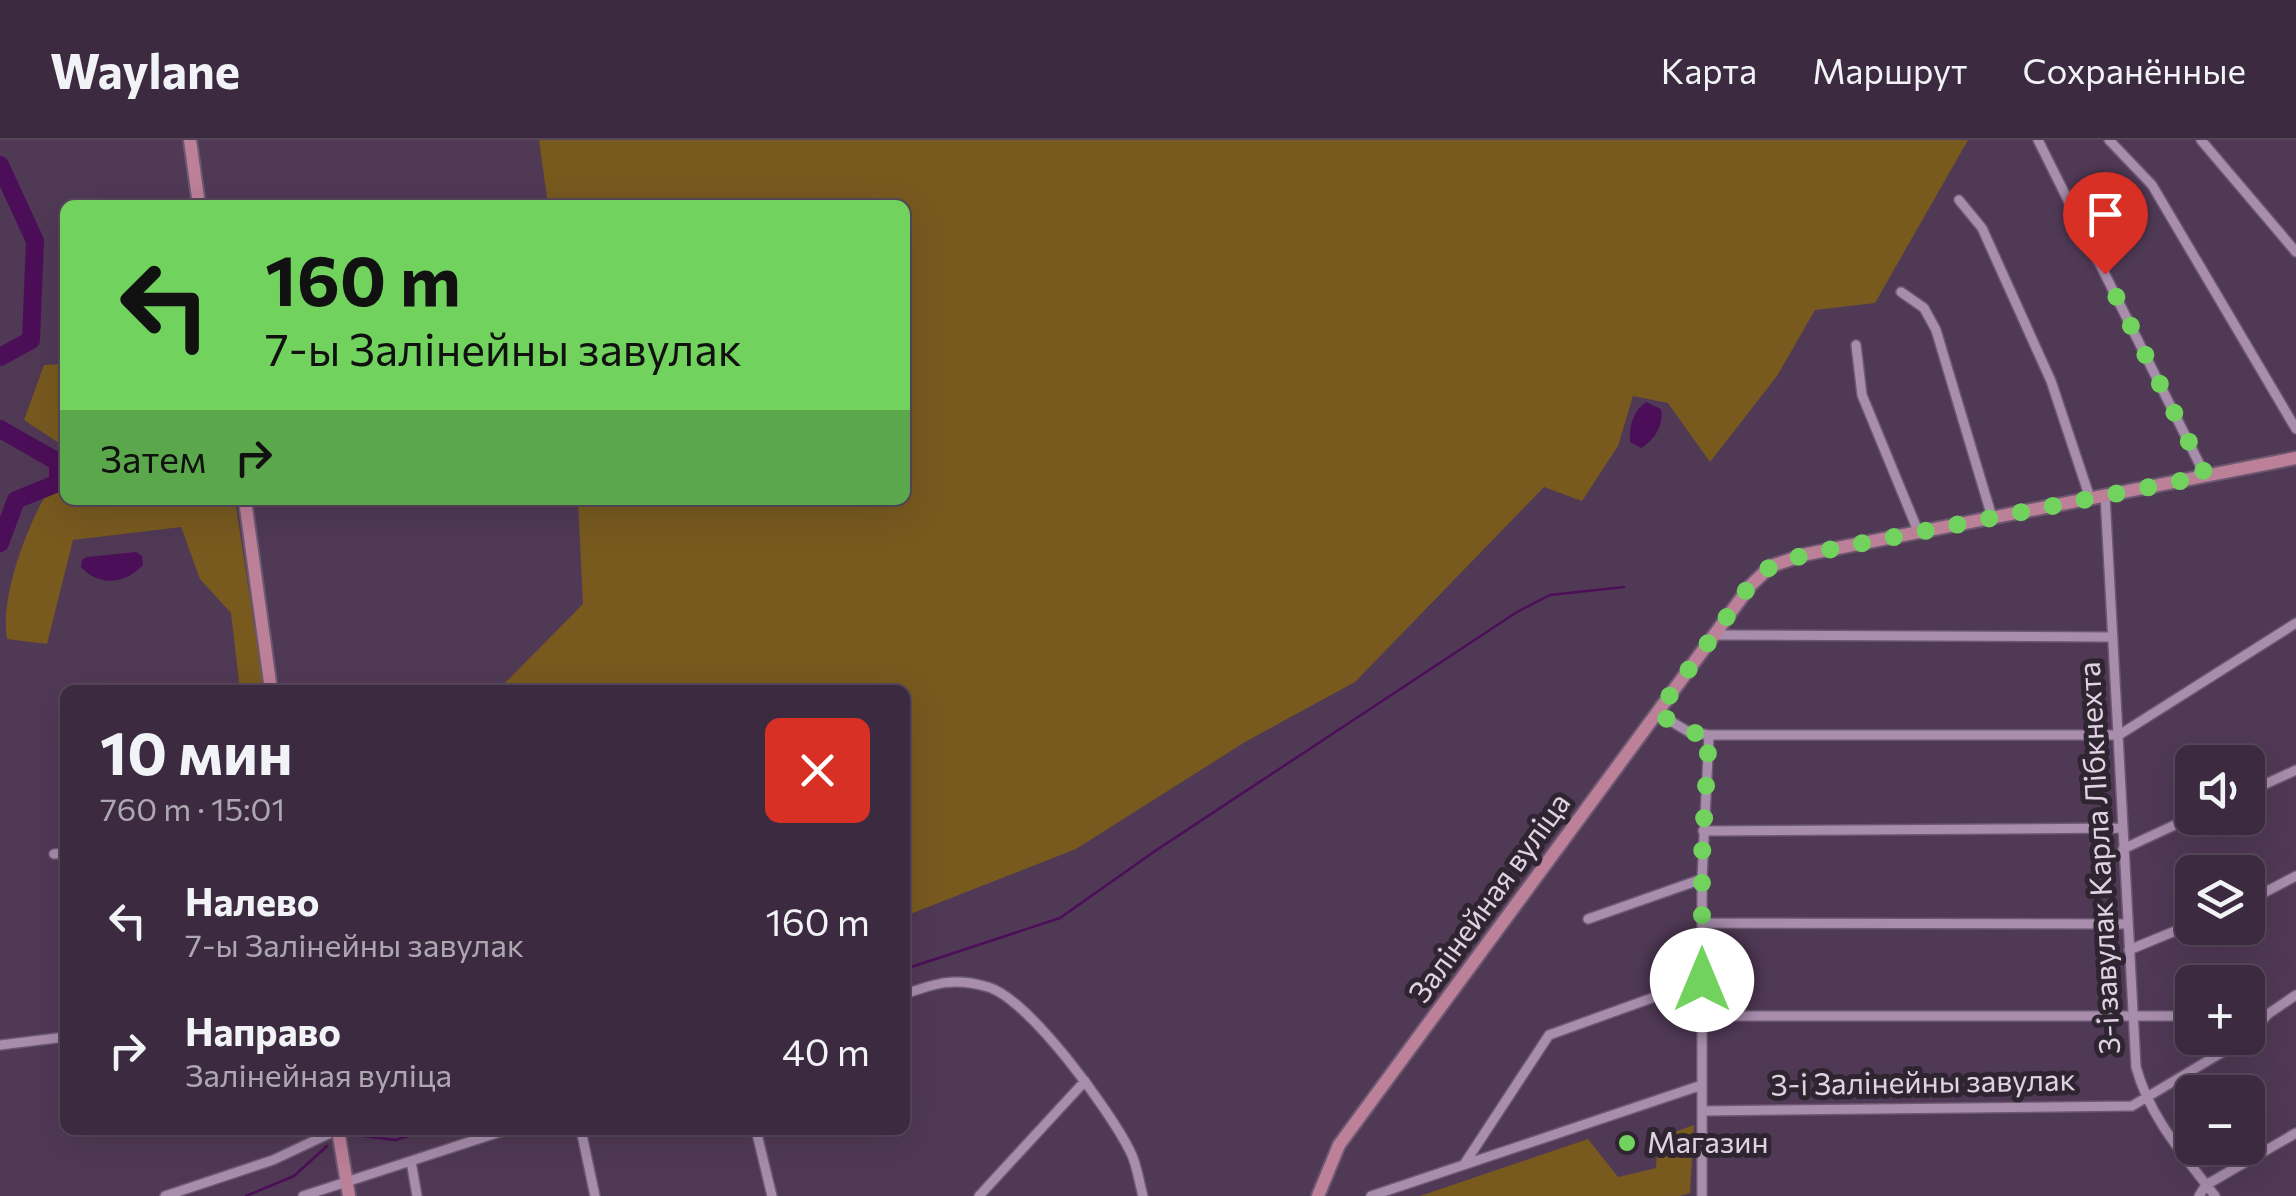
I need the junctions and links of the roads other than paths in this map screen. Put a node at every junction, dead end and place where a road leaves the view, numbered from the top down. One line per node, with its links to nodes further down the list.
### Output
1 (190, 140): 5 (street)
2 (2038, 140): 12 (street)
3 (2108, 140): 10 (street)
4 (2201, 140): 7 (street)
5 (198, 200)
6 (1959, 200): 14 (street)
7 (2296, 252)
8 (1901, 292): 16 (street)
9 (1856, 345): 17 (street)
10 (2296, 429)
11 (2296, 458): 12 (street, Залінейная вуліца)
12 (2206, 476): 13 (street, Залінейная вуліца)
13 (2106, 495): 14 (street, Залінейная вуліца); 20 (street, 3-і завулак Карла Лібкнехта)
14 (2090, 498): 16 (street, Залінейная вуліца)
15 (246, 505): 21 (street)
16 (1992, 517): 17 (street, Залінейная вуліца)
17 (1918, 531): 19 (street, Залінейная вуліца)
18 (2296, 623): 24 (street)
19 (1713, 635): 20 (street); 22 (street, Залінейная вуліца)
20 (2114, 636): 24 (street, 3-і завулак Карла Лібкнехта)
21 (269, 685)
22 (1657, 713): 23 (street); 72 (street, Залінейная вуліца)
23 (1709, 735): 24 (street); 29 (street)
24 (2119, 735): 28 (street, 3-і завулак Карла Лібкнехта)
25 (2296, 770): 26 (street)
26 (2265, 784)
27 (2175, 825): 30 (street)
28 (2122, 828): 29 (street); 30 (street, 3-і завулак Карла Лібкнехта)
29 (1703, 831): 32 (street)
30 (2123, 849): 36 (street, 3-і завулак Карла Лібкнехта)
31 (2296, 876): 33 (street)
32 (1702, 879): 34 (street); 35 (street)
33 (2265, 892)
34 (1588, 919)
35 (1702, 923): 36 (street); 39 (street)
36 (2128, 924): 38 (street, 3-і завулак Карла Лібкнехта)
37 (2175, 931): 38 (street)
38 (2129, 950): 45 (street, 3-і завулак Карла Лібкнехта)
39 (1702, 980): 44 (street); 62 (street)
40 (910, 992): 51 (street)
41 (2296, 995): 43 (street, 3-і Залінейны завулак)
42 (2265, 1014): 43 (street)
43 (2268, 1014): 47 (street, 3-і Залінейны завулак)
44 (1702, 1016): 45 (street); 52 (street)
45 (2132, 1016): 46 (street); 53 (street, 3-і завулак Карла Лібкнехта)
46 (2175, 1016)
47 (2265, 1017)
48 (60, 1038): 49 (street)
49 (0, 1044)
50 (2218, 1055): 53 (street, 3-і Залінейны завулак)
51 (1085, 1082): 70 (street); 71 (street)
52 (1702, 1085): 54 (street); 62 (street)
53 (2146, 1100): 54 (street, 3-і Залінейны завулак); 63 (street, 3-і завулак Карла Лібкнехта)
54 (1702, 1111): 74 (street)
55 (2296, 1133): 63 (street)
56 (327, 1135): 65 (street)
57 (339, 1135): 64 (street)
58 (491, 1135): 61 (street)
59 (581, 1135): 68 (street)
60 (757, 1135): 69 (street)
61 (411, 1161): 64 (street); 67 (street)
62 (1465, 1163): 73 (street)
63 (2206, 1184): 75 (street); 76 (street, 3-і завулак Карла Лібкнехта)
64 (347, 1190): 66 (street)
65 (166, 1196)
66 (302, 1196)
67 (417, 1196)
68 (595, 1196)
69 (772, 1196)
70 (979, 1196)
71 (1143, 1196)
72 (1318, 1196)
73 (1370, 1196)
74 (1702, 1196)
75 (2199, 1196)
76 (2215, 1196)

